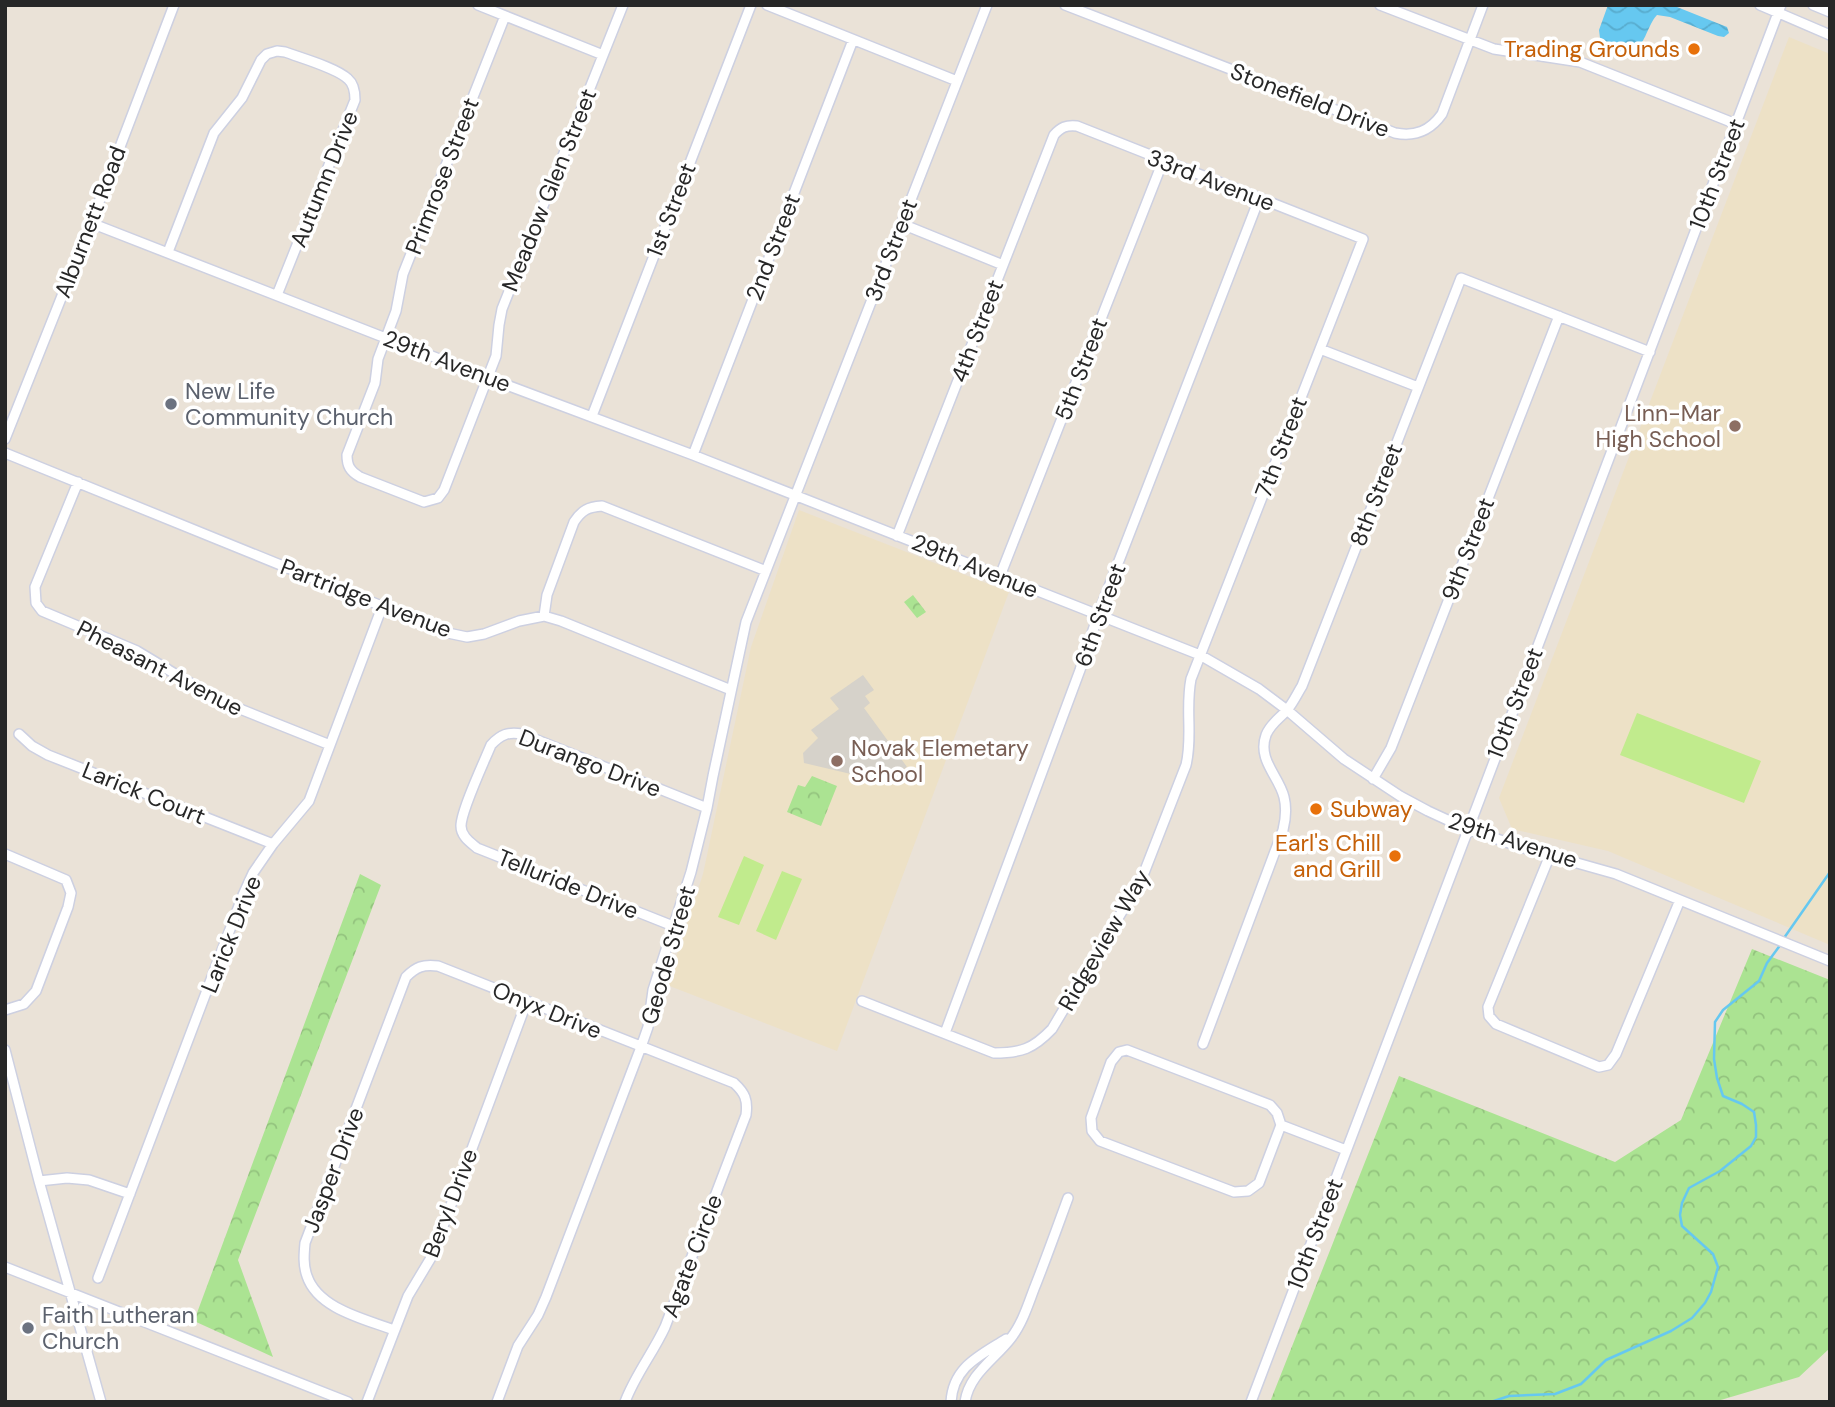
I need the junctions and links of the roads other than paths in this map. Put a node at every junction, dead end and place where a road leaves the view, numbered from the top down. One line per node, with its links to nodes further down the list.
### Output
1 (174, 5): 24 (street, Alburnett Road)
2 (478, 5): 14 (street)
3 (622, 5): 18 (street, Meadow Glen Street)
4 (751, 5): 36 (street, 1st Street)
5 (767, 5): 16 (street)
6 (987, 5): 19 (street, 3rd Street)
7 (1065, 5): 17 (street, Stonefield Drive)
8 (1380, 5): 17 (street)
9 (1483, 5): 17 (street, Stonefield Drive)
10 (1760, 5): 12 (street)
11 (1813, 5): 13 (street)
12 (1779, 9): 15 (street); 20 (street, 10th Street)
13 (1830, 12)
14 (505, 16): 18 (street); 31 (street, Primrose Street)
15 (1830, 35)
16 (853, 40): 19 (street); 39 (street, 2nd Street)
17 (1469, 41): 20 (street)
18 (603, 55): 34 (street, Meadow Glen Street)
19 (957, 81): 25 (street, 3rd Street)
20 (1736, 124): 33 (street, 10th Street)
21 (1060, 129): 22 (street, 33rd Avenue); 28 (street, 4th Street)
22 (1163, 161): 23 (street, 33rd Avenue); 44 (street, 5th Street)
23 (1259, 199): 26 (street, 33rd Avenue); 46 (street, 6th Street)
24 (91, 223): 27 (street, 29th Avenue); 37 (street, Alburnett Road)
25 (902, 224): 28 (street); 41 (street, 3rd Street)
26 (1363, 239): 32 (street, 7th Street)
27 (168, 252): 29 (street, 29th Avenue); 29 (street, Autumn Drive)
28 (1003, 265): 42 (street, 4th Street)
29 (277, 295): 31 (street, 29th Avenue)
30 (1559, 316): 33 (street); 35 (street, 8th Street); 53 (street, 9th Street)
31 (386, 338): 34 (street, 29th Avenue); 34 (street, Primrose Street)
32 (1320, 349): 35 (street); 48 (street, 7th Street)
33 (1650, 352): 55 (street, 10th Street)
34 (488, 378): 36 (street, 29th Avenue)
35 (1418, 387): 50 (street, 8th Street)
36 (592, 416): 39 (street, 29th Avenue)
37 (5, 439)
38 (5, 453): 40 (street, Partridge Avenue)
39 (693, 455): 41 (street, 29th Avenue)
40 (78, 482): 45 (street, Partridge Avenue); 52 (street, Pheasant Avenue)
41 (796, 495): 42 (street, 29th Avenue); 43 (street, Geode Street)
42 (897, 536): 44 (street, 29th Avenue)
43 (766, 571): 47 (street); 49 (street, Geode Street)
44 (1000, 576): 46 (street, 29th Avenue)
45 (382, 607): 47 (street, Partridge Avenue); 52 (street, Larick Drive)
46 (1098, 615): 48 (street, 29th Avenue); 67 (street, 6th Street)
47 (544, 616): 49 (street)
48 (1200, 655): 50 (street, 29th Avenue); 67 (street, Ridgeview Way)
49 (731, 690): 54 (street, Geode Street)
50 (1287, 710): 53 (street, 29th Avenue); 68 (street, 8th Street)
51 (19, 734): 57 (street, Larick Court)
52 (330, 746): 57 (street, Larick Drive)
53 (1373, 779): 55 (street, 29th Avenue)
54 (707, 808): 56 (street, Durango Drive); 61 (street, Geode Street)
55 (1467, 829): 59 (street, 29th Avenue); 73 (street, 10th Street)
56 (466, 839): 61 (street, Telluride Drive)
57 (273, 844): 75 (street, Larick Drive)
58 (5, 854): 66 (street)
59 (1550, 855): 60 (street, 29th Avenue); 60 (street)
60 (1680, 900): 62 (street, 29th Avenue)
61 (673, 926): 69 (street, Geode Street)
62 (1830, 961)
63 (414, 969): 64 (street, Onyx Drive); 80 (street, Jasper Drive)
64 (527, 1001): 69 (street, Onyx Drive); 80 (street, Beryl Drive)
65 (862, 1001): 67 (street, Ridgeview Way)
66 (5, 1010)
67 (945, 1033)
68 (1203, 1044)
69 (641, 1048): 71 (street, Onyx Drive); 85 (street, Geode Street)
70 (5, 1050): 74 (street)
71 (748, 1104): 86 (street, Agate Circle)
72 (1281, 1125): 72 (street); 73 (street)
73 (1346, 1150): 89 (street, 10th Street)
74 (39, 1181): 75 (street); 79 (street)
75 (130, 1194): 78 (street, Larick Drive)
76 (1068, 1198): 81 (street)
77 (5, 1267): 79 (street)
78 (98, 1278)
79 (71, 1293): 82 (street); 83 (street)
80 (394, 1330): 84 (street, Beryl Drive)
81 (1014, 1335): 87 (street); 88 (street)
82 (101, 1402)
83 (348, 1402)
84 (367, 1402)
85 (497, 1402)
86 (625, 1402)
87 (951, 1402)
88 (965, 1402)
89 (1251, 1402)

